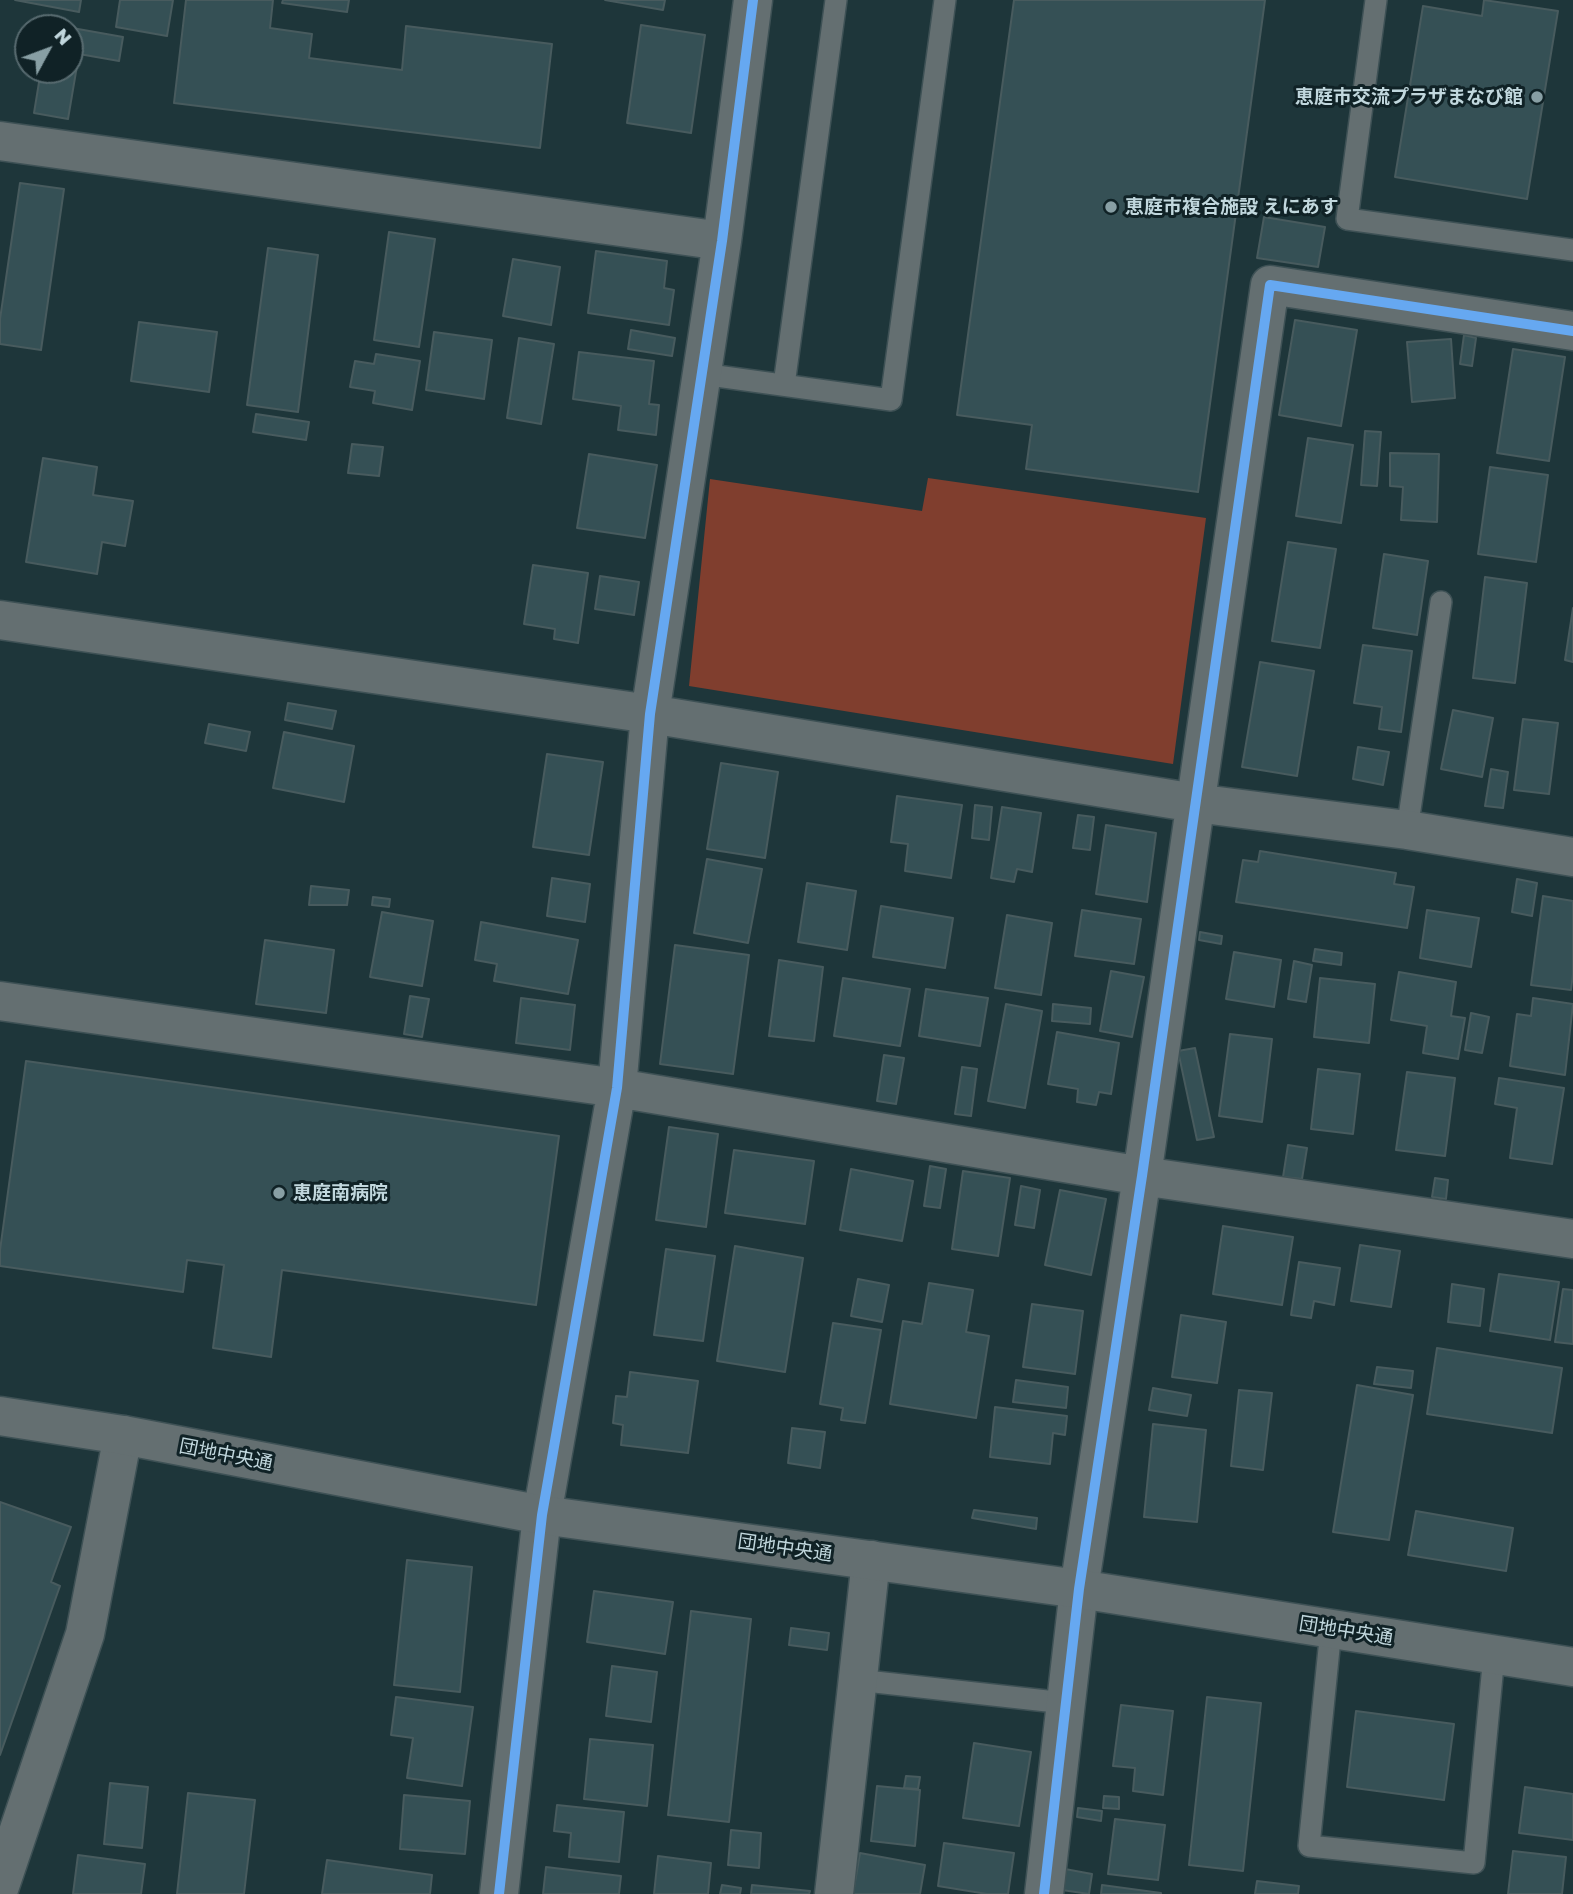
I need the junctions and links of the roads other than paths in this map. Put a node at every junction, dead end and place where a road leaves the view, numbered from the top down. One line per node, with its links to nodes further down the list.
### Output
1 (753, 0): 6 (street)
2 (836, 0): 10 (lane)
3 (944, 0): 10 (lane)
4 (1376, 0): 7 (lane)
5 (0, 141): 6 (street)
6 (722, 241): 9 (street)
7 (1573, 250)
8 (1573, 331): 14 (street)
9 (702, 374): 10 (lane); 13 (street)
10 (784, 385)
11 (1441, 602): 15 (lane)
12 (0, 620): 13 (street)
13 (650, 714): 14 (street); 18 (street)
14 (1195, 803): 15 (street); 19 (street)
15 (1407, 830): 16 (street)
16 (1573, 857)
17 (0, 1001): 18 (street)
18 (617, 1088): 19 (street); 23 (street)
19 (1142, 1176): 20 (street); 25 (street)
20 (1573, 1240)
21 (0, 1416): 22 (street, 団地中央通)
22 (123, 1436): 23 (street, 団地中央通); 31 (street)
23 (542, 1515): 24 (street, 団地中央通); 32 (street)
24 (870, 1560): 25 (street, 団地中央通); 29 (street)
25 (1079, 1589): 26 (street, 団地中央通); 30 (street)
26 (1331, 1629): 27 (street, 団地中央通); 27 (lane)
27 (1494, 1655): 28 (street, 団地中央通)
28 (1573, 1667)
29 (856, 1680): 30 (lane); 33 (street)
30 (1065, 1703): 34 (street)
31 (0, 1886)
32 (499, 1894)
33 (834, 1894)
34 (1044, 1894)

